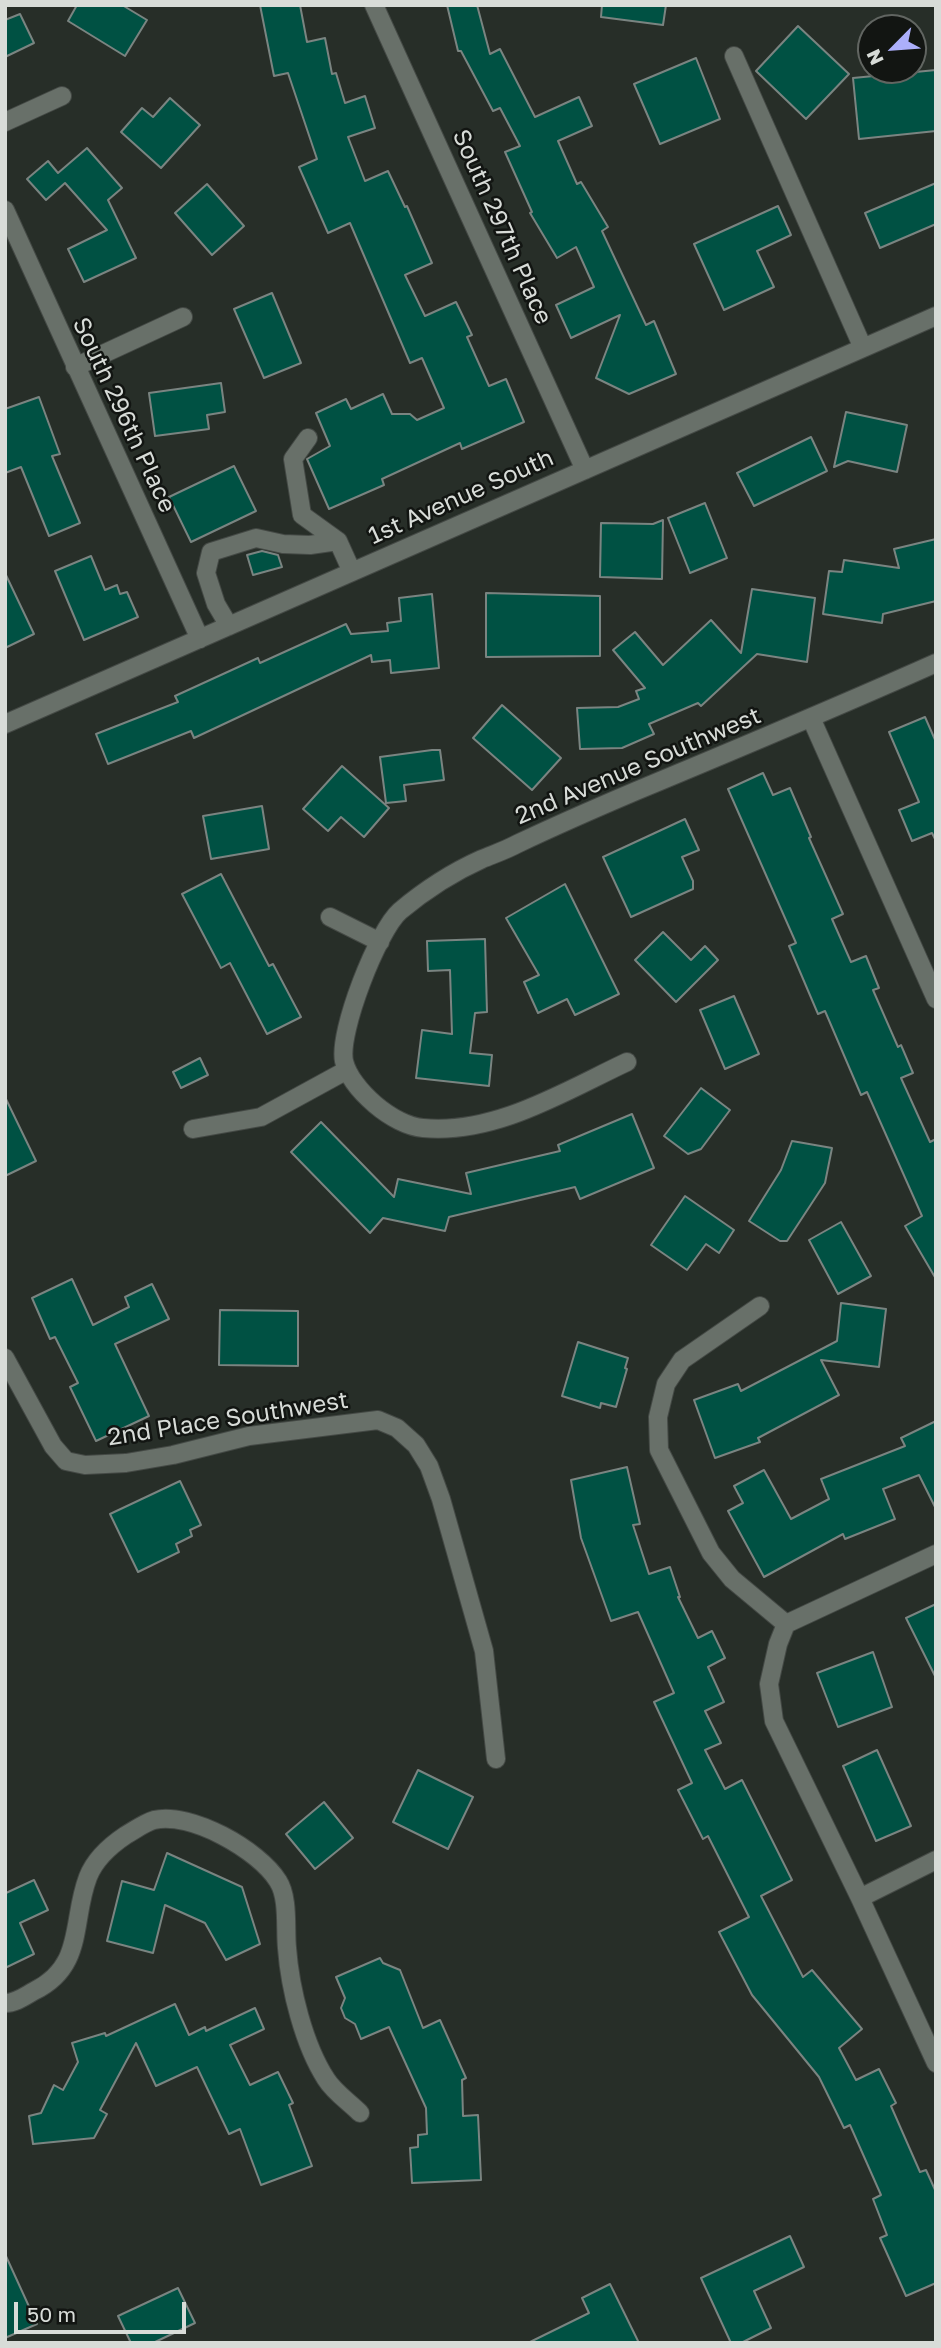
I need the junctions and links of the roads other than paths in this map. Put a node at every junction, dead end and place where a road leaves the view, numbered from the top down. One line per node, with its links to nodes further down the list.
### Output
1 (374, 5): 11 (street, South 297th Place)
2 (734, 56): 8 (street)
3 (62, 96): 4 (street)
4 (5, 121)
5 (5, 211): 9 (street, South 296th Place)
6 (936, 316): 8 (street, 1st Avenue South)
7 (183, 317): 9 (street)
8 (863, 348): 11 (street, 1st Avenue South)
9 (75, 367): 15 (street, South 296th Place)
10 (308, 438): 12 (street)
11 (585, 470): 13 (street, 1st Avenue South)
12 (338, 541): 13 (street); 14 (street)
13 (352, 572): 14 (street, 1st Avenue South)
14 (229, 626): 15 (street, 1st Avenue South)
15 (200, 639): 18 (street, 1st Avenue South)
16 (936, 663): 17 (street, 2nd Avenue Southwest)
17 (811, 718): 20 (street, 2nd Avenue Southwest); 21 (street)
18 (5, 724)
19 (330, 917): 20 (street)
20 (380, 942): 23 (street, 2nd Avenue Southwest)
21 (936, 999)
22 (627, 1062): 23 (street)
23 (347, 1070): 24 (street)
24 (192, 1129)
25 (760, 1306): 28 (street)
26 (5, 1358): 29 (street, 2nd Place Southwest)
27 (936, 1554): 28 (street)
28 (786, 1624): 31 (street)
29 (496, 1759)
30 (936, 1860): 31 (street)
31 (860, 1898): 33 (street)
32 (5, 2003): 34 (street)
33 (936, 2063)
34 (360, 2113)

